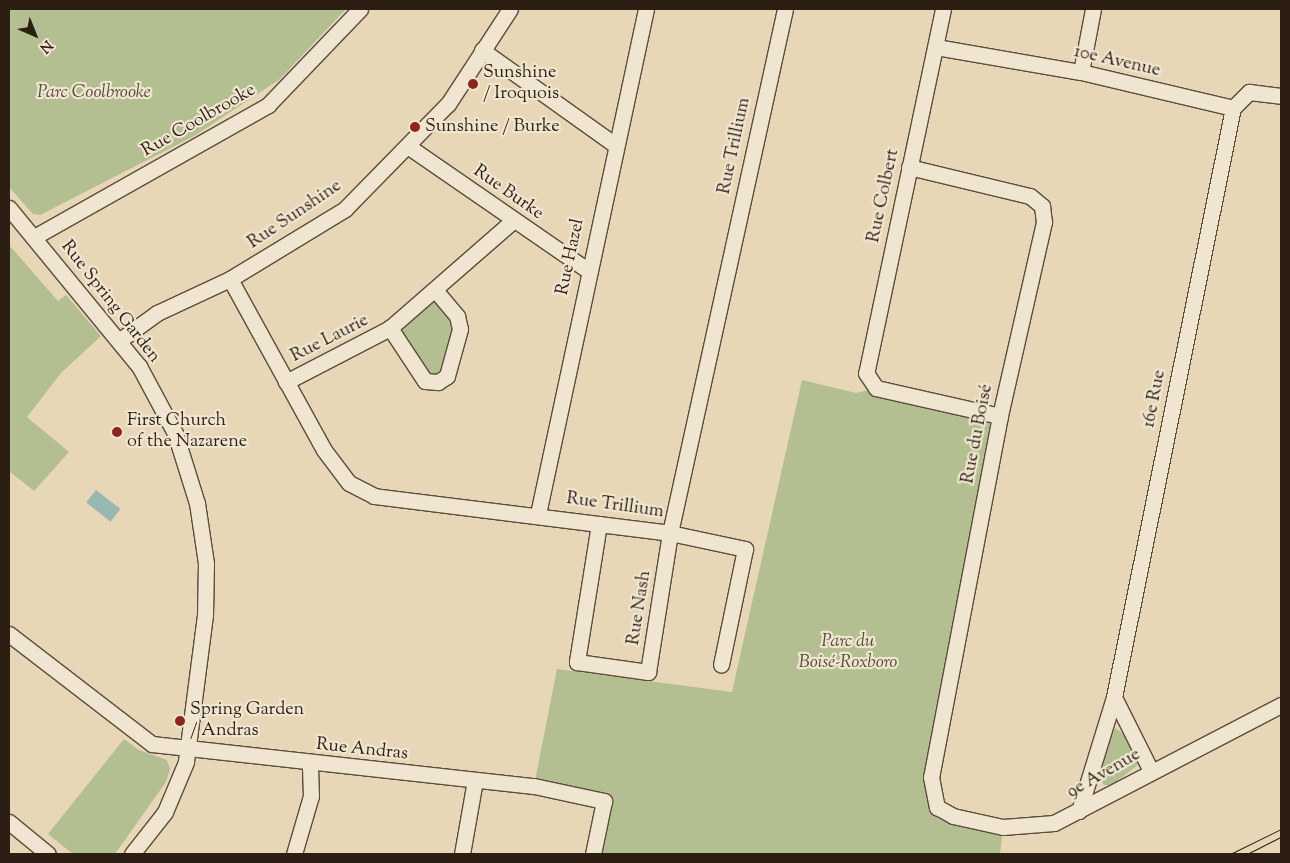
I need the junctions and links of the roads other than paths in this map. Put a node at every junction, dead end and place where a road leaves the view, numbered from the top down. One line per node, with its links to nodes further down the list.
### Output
1 (360, 9): 17 (street, Rue Coolbrooke)
2 (510, 9): 8 (street, Rue Sunshine)
3 (646, 9): 12 (street, Rue Hazel)
4 (785, 9): 27 (street, Rue Trillium)
5 (943, 9): 7 (street, Rue Colbert)
6 (1093, 9): 9 (street)
7 (936, 47): 9 (street, 10e Avenue); 14 (street, Rue Colbert)
8 (482, 50): 12 (street); 13 (street, Rue Sunshine)
9 (1081, 72): 11 (street, 10e Avenue)
10 (1281, 96): 11 (street)
11 (1233, 108): 30 (street, 16e Rue)
12 (614, 145): 18 (street, Rue Hazel)
13 (409, 147): 16 (street, Rue Burke); 19 (street, Rue Sunshine)
14 (909, 167): 24 (street, Rue du Boisé); 24 (street, Rue Colbert)
15 (9, 208): 17 (street, Rue Spring Garden)
16 (514, 220): 18 (street, Rue Burke); 20 (street, Rue Laurie)
17 (34, 237): 22 (street, Rue Spring Garden)
18 (587, 270): 25 (street, Rue Hazel)
19 (230, 279): 22 (street, Rue Sunshine); 23 (street, Rue Trillium)
20 (436, 291): 21 (street, Rue Laurie); 21 (street, Rue Laurie)
21 (390, 328): 23 (street, Rue Laurie)
22 (120, 340): 32 (street, Rue Spring Garden)
23 (286, 382): 25 (street, Rue Trillium)
24 (1000, 416): 36 (street, Rue du Boisé)
25 (538, 514): 26 (street, Rue Trillium)
26 (599, 524): 27 (street, Rue Trillium); 27 (street, Rue Nash)
27 (670, 533): 29 (street)
28 (9, 634): 32 (street, Rue Andras)
29 (721, 665)
30 (1114, 697): 34 (street); 37 (street, 16e Rue)
31 (1281, 705): 34 (street, 9e Avenue)
32 (188, 748): 33 (street, Rue Andras); 40 (street, Rue Spring Garden)
33 (310, 764): 35 (street, Rue Andras); 41 (street)
34 (1150, 769): 37 (street, 9e Avenue)
35 (475, 780): 42 (street); 43 (street, Rue Andras)
36 (937, 807): 37 (street, 9e Avenue)
37 (1079, 811)
38 (9, 822): 39 (street)
39 (48, 854)
40 (132, 854)
41 (294, 854)
42 (462, 854)
43 (593, 854)

